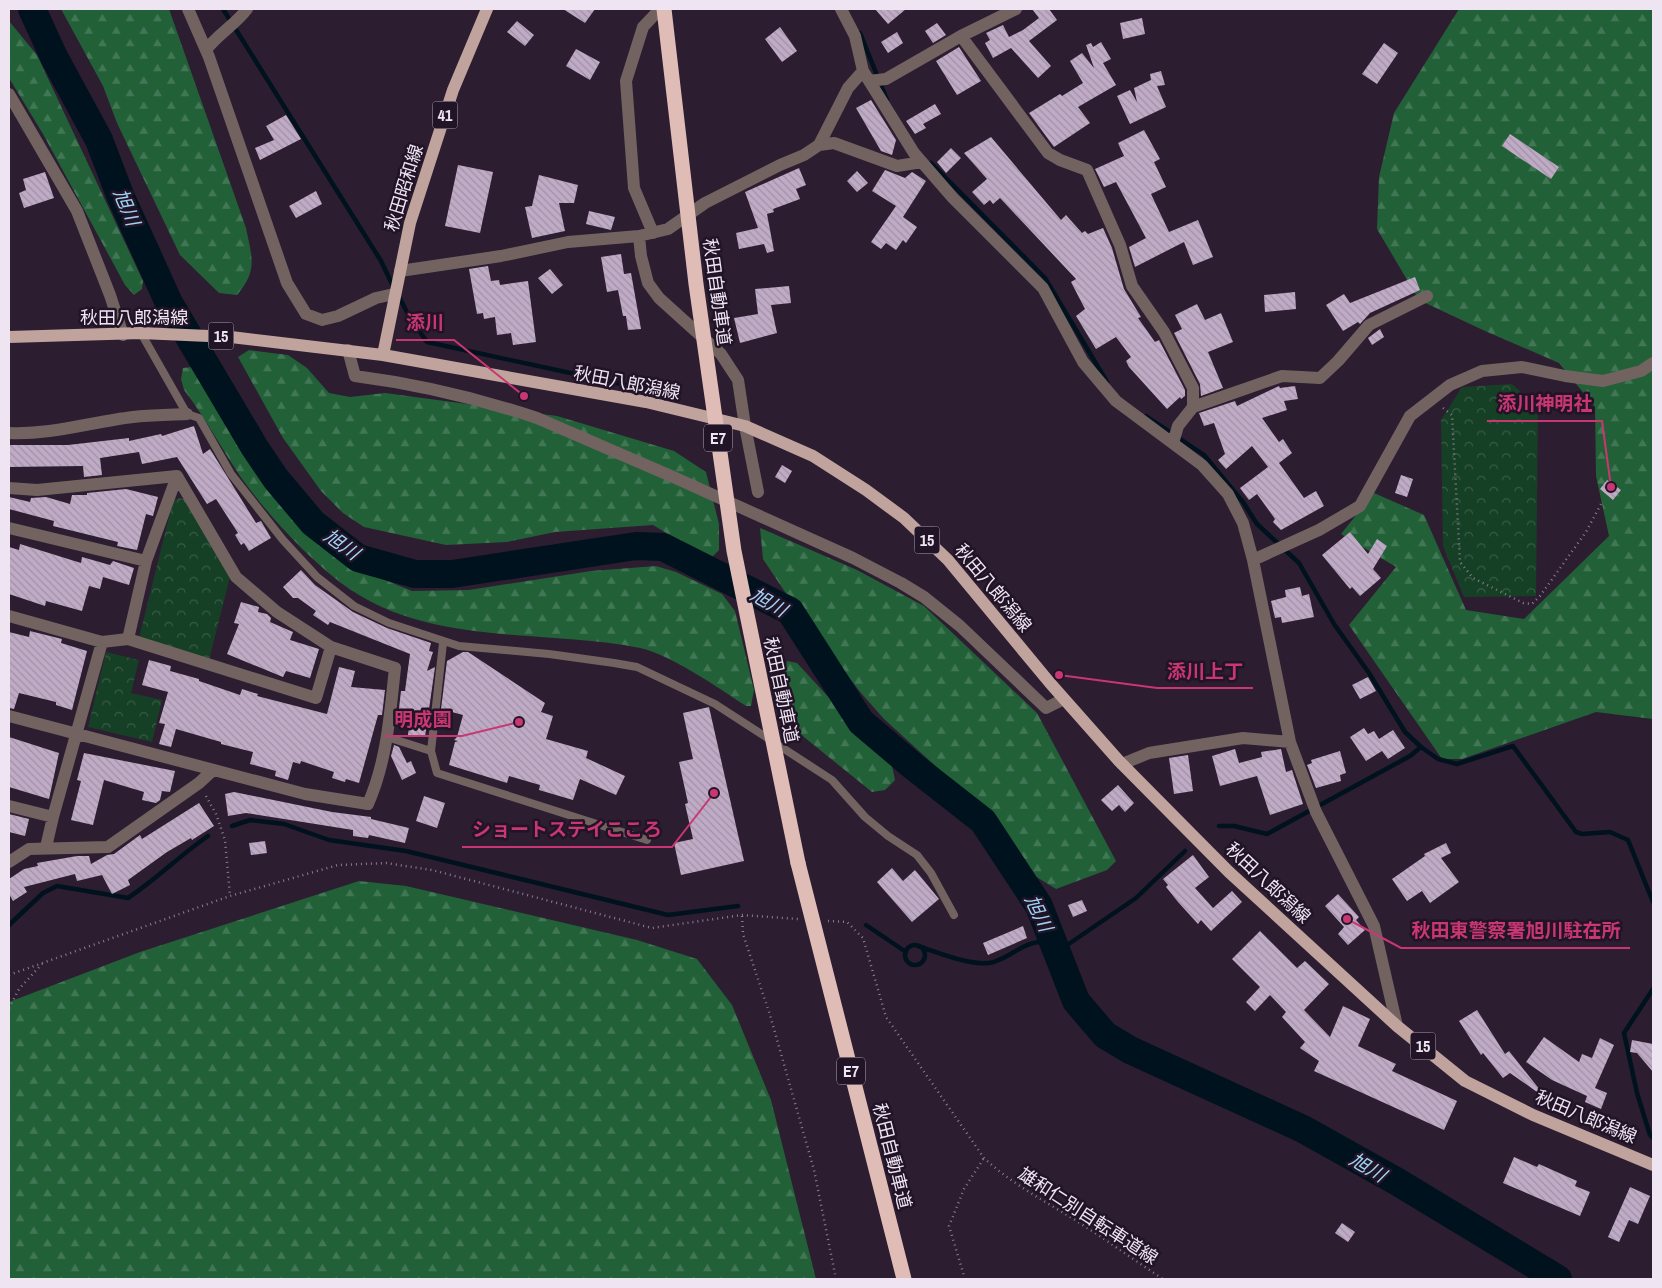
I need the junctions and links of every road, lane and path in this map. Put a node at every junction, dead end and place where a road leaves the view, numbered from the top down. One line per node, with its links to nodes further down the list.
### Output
1 (188, 9): 9 (street)
2 (487, 9): 16 (main road, 秋田昭和線 / 41)
3 (660, 9): 14 (street)
4 (664, 9): 69 (highway, 秋田自動車道 / E7, bridge)
5 (841, 9): 10 (street)
6 (1016, 9): 8 (street)
7 (243, 14): 9 (street)
8 (961, 36): 10 (street); 26 (street)
9 (206, 50): 17 (street)
10 (872, 78): 12 (street); 13 (street)
11 (9, 94): 20 (street)
12 (819, 145): 13 (street); 14 (street)
13 (922, 162): 30 (street)
14 (653, 233): 15 (street)
15 (639, 236): 16 (street); 28 (street)
16 (400, 270): 17 (main road, 秋田昭和線 / 41)
17 (394, 294): 23 (main road, 秋田昭和線 / 41)
18 (1427, 296): 26 (street)
19 (141, 334): 20 (main road, 秋田八郎潟線 / 15); 22 (main road, 秋田八郎潟線 / 15); 27 (lane)
20 (123, 335): 21 (main road, 秋田八郎潟線 / 15)
21 (9, 337)
22 (348, 350): 23 (main road, 秋田八郎潟線 / 15); 43 (street)
23 (384, 355): 28 (main road, 秋田八郎潟線 / 15)
24 (1653, 363): 25 (street)
25 (1432, 399): 34 (path); 36 (street)
26 (1193, 407): 30 (street)
27 (187, 414): 29 (street); 41 (lane)
28 (744, 426): 33 (street); 43 (main road, 秋田八郎潟線 / 15)
29 (9, 432)
30 (1174, 438): 36 (street)
31 (177, 476): 32 (street); 37 (street); 42 (street)
32 (9, 488)
33 (758, 492)
34 (1601, 504)
35 (9, 528): 37 (street)
36 (1253, 560): 47 (street)
37 (146, 561): 39 (street)
38 (9, 616): 40 (street)
39 (128, 639): 40 (street); 42 (street)
40 (102, 642): 45 (street)
41 (443, 643): 48 (lane); 59 (lane)
42 (331, 647): 46 (street)
43 (1064, 699): 49 (main road, 秋田八郎潟線 / 15)
44 (9, 716): 45 (street)
45 (77, 734): 50 (street); 53 (street)
46 (387, 737): 48 (lane); 50 (street)
47 (1290, 742): 49 (street); 65 (street)
48 (431, 750): 54 (lane)
49 (1122, 764): 65 (main road, 秋田八郎潟線 / 15)
50 (212, 771): 51 (street)
51 (199, 783): 55 (street); 57 (path)
52 (9, 806): 53 (street)
53 (53, 818): 55 (street)
54 (647, 840)
55 (46, 847): 56 (street)
56 (9, 862)
57 (230, 896): 58 (path); 62 (path)
58 (742, 915): 60 (path); 68 (path)
59 (954, 915)
60 (799, 919)
61 (828, 921): 66 (path, 雄和仁別自転車道線)
62 (44, 962): 63 (path); 64 (path)
63 (9, 974)
64 (9, 1008)
65 (1397, 1026): 67 (main road, 秋田八郎潟線 / 15)
66 (984, 1158): 70 (path); 71 (path, 雄和仁別自転車道線)
67 (1653, 1165)
68 (836, 1279)
69 (904, 1279)
70 (964, 1279)
71 (1163, 1279)

